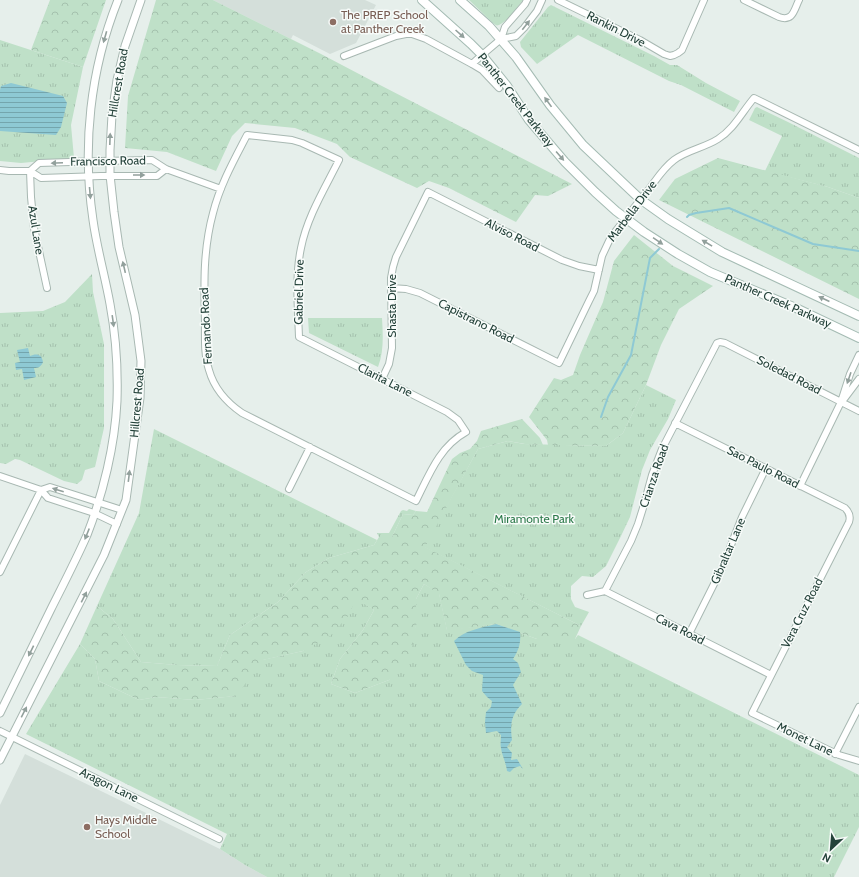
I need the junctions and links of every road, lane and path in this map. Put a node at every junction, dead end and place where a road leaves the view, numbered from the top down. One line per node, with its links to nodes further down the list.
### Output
1 (118, 0): 19 (street, Hillcrest Road, one-way to 19)
2 (141, 0): 18 (street, Hillcrest Road, one-way to 2)
3 (422, 0): 12 (main road, Panther Creek Parkway, one-way to 12)
4 (460, 0): 11 (main road, Panther Creek Parkway)
5 (527, 0): 11 (street)
6 (542, 0): 11 (street, one-way to 6)
7 (558, 0): 8 (street, Rankin Drive)
8 (704, 0)
9 (744, 0): 10 (street)
10 (799, 0)
11 (501, 39): 12 (street); 27 (main road, Panther Creek Parkway, one-way to 11)
12 (482, 55): 14 (street); 28 (main road, Panther Creek Parkway, one-way to 28)
13 (344, 56): 14 (street)
14 (472, 64): 15 (street)
15 (499, 88)
16 (247, 135): 25 (street, Fernando Road); 33 (street, Gabriel Drive)
17 (859, 150): 27 (street, Marbella Drive)
18 (110, 160): 19 (street, Francisco Road); 20 (street, Francisco Road); 24 (street, Hillcrest Road)
19 (88, 161): 22 (street, Francisco Road, one-way to 22); 23 (street, Hillcrest Road)
20 (166, 169): 24 (street, Francisco Road, one-way to 20); 25 (street)
21 (0, 170): 22 (street, Francisco Road)
22 (30, 171): 23 (street, Francisco Road); 30 (street, Azul Lane)
23 (88, 176): 24 (street, Francisco Road); 50 (street, Hillcrest Road, one-way to 50)
24 (110, 176): 51 (street, Hillcrest Road, one-way to 24)
25 (221, 189): 43 (street, Fernando Road)
26 (428, 192): 29 (street, Alviso Road); 31 (street, Shasta Drive)
27 (640, 199): 28 (street, Marbella Drive); 32 (main road, Panther Creek Parkway, one-way to 27)
28 (626, 218): 29 (street, Marbella Drive); 34 (main road, Panther Creek Parkway, one-way to 34)
29 (599, 270): 37 (street, Marbella Drive)
30 (47, 288)
31 (392, 288): 37 (street, Capistrano Road); 38 (street, Shasta Drive)
32 (859, 316)
33 (299, 337): 38 (street, Clarita Lane)
34 (859, 338)
35 (719, 342): 40 (street, Soledad Road); 42 (street, Crianza Road)
36 (859, 355): 40 (street, one-way to 40)
37 (559, 363)
38 (382, 379): 49 (street, Clarita Lane)
39 (859, 379): 40 (street)
40 (841, 402): 41 (street, Soledad Road); 46 (street)
41 (859, 410)
42 (675, 422): 44 (street, Sao Paulo Road); 56 (street, Crianza Road)
43 (310, 447): 47 (street); 49 (street, Fernando Road)
44 (766, 468): 46 (street, Sao Paulo Road); 58 (street, Gibraltar Lane)
45 (0, 476): 48 (street)
46 (800, 486): 53 (street, Sao Paulo Road)
47 (289, 489)
48 (41, 490): 50 (street, one-way to 48); 52 (street); 55 (street)
49 (416, 501)
50 (98, 502): 51 (street); 52 (street, Hillcrest Road)
51 (122, 510): 54 (street, Hillcrest Road)
52 (94, 513): 54 (street); 61 (street, Hillcrest Road, one-way to 61)
53 (849, 514): 59 (street, Vera Cruz Road)
54 (117, 524): 64 (street, Hillcrest Road, one-way to 54)
55 (0, 572)
56 (605, 591): 57 (street); 58 (street, Cava Road)
57 (587, 595)
58 (689, 634): 59 (street, Cava Road)
59 (771, 675): 62 (street, Vera Cruz Road)
60 (859, 707): 65 (street)
61 (0, 713)
62 (752, 713): 65 (street, Monet Lane)
63 (0, 731): 64 (street, Aragon Lane)
64 (11, 736): 66 (street, Hillcrest Road); 68 (street, Aragon Lane)
65 (835, 754): 67 (street, Monet Lane)
66 (0, 760)
67 (859, 761)
68 (219, 839)

